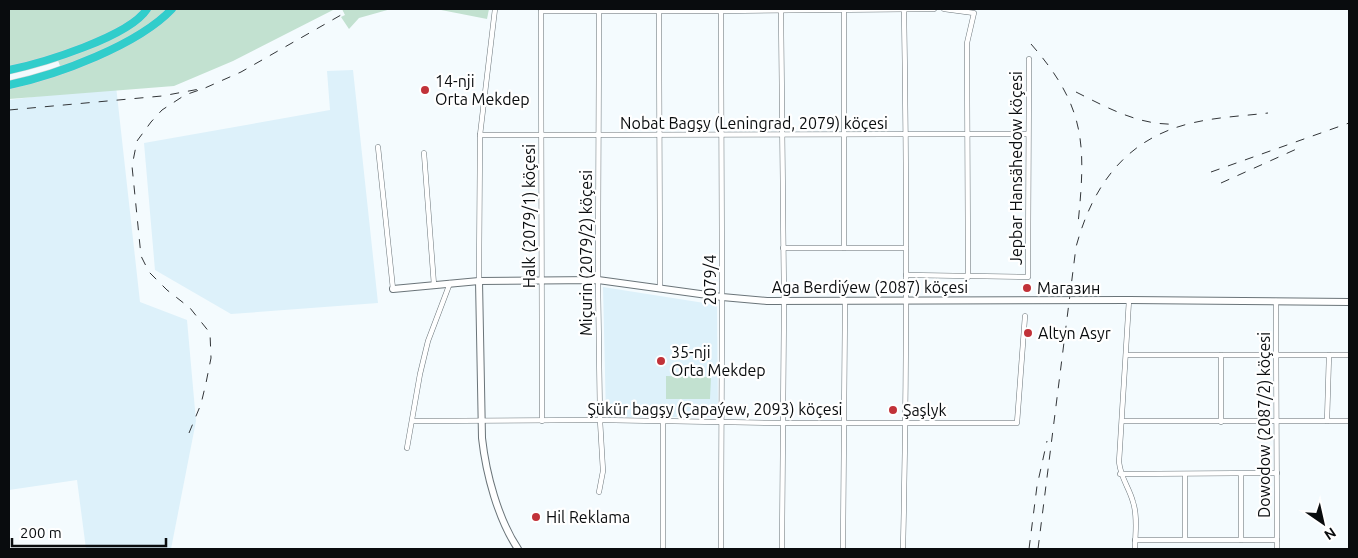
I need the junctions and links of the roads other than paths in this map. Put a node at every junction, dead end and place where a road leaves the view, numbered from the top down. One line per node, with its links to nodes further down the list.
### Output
1 (147, 9): 13 (highway)
2 (172, 9): 14 (highway)
3 (495, 9): 17 (street)
4 (934, 9): 6 (street)
5 (944, 9): 15 (street)
6 (904, 10): 9 (street); 23 (street)
7 (659, 11): 10 (street); 11 (street); 24 (street)
8 (781, 11): 9 (street); 11 (street); 21 (street)
9 (844, 11): 22 (street)
10 (599, 12): 18 (street, Halk (2079/1) köçesi); 19 (street, Miçurin (2079/2) köçesi)
11 (721, 12): 20 (street, 2079/4 / 2079/4)
12 (1028, 59): 16 (street, Jepbar Hansähedow köçesi)
13 (9, 70)
14 (9, 85)
15 (966, 134): 16 (street, Nobat Bagşy (Leningrad, 2079) köçesi); 23 (street, Nobat Bagşy (Leningrad, 2079) köçesi); 31 (street)
16 (1027, 134): 31 (street, Jepbar Hansähedow köçesi)
17 (480, 135): 18 (street, Nobat Bagşy (Leningrad, 2079) köçesi); 34 (street)
18 (541, 135): 19 (street, Nobat Bagşy (Leningrad, 2079) köçesi); 32 (street, Halk (2079/1) köçesi)
19 (598, 135): 24 (street, Nobat Bagşy (Leningrad, 2079) köçesi); 33 (street, Miçurin (2079/2) köçesi)
20 (722, 135): 21 (street, Nobat Bagşy (Leningrad, 2079) köçesi); 24 (street, Nobat Bagşy (Leningrad, 2079) köçesi); 39 (street, 2079/4 / 2079/4)
21 (781, 135): 22 (street, Nobat Bagşy (Leningrad, 2079) köçesi); 27 (street)
22 (845, 135): 23 (street, Nobat Bagşy (Leningrad, 2079) köçesi); 28 (street)
23 (906, 135): 29 (street)
24 (660, 136): 38 (street)
25 (378, 146): 37 (street)
26 (424, 153): 36 (street)
27 (783, 248): 28 (street); 41 (street)
28 (844, 248): 29 (street)
29 (906, 248): 30 (street)
30 (906, 276): 31 (street); 43 (street)
31 (968, 277)
32 (541, 280): 33 (street, Aga Berdiýew (2087) köçesi); 34 (street, Aga Berdiýew (2087) köçesi); 56 (street, Halk (2079/1) köçesi)
33 (598, 280): 38 (street, Aga Berdiýew (2087) köçesi); 52 (street, Miçurin (2079/2) köçesi)
34 (478, 281): 35 (street, Aga Berdiýew (2087) köçesi); 55 (street)
35 (450, 283): 36 (street, Aga Berdiýew (2087) köçesi); 54 (street)
36 (434, 285): 37 (street, Aga Berdiýew (2087) köçesi)
37 (393, 288)
38 (660, 289): 39 (street, Aga Berdiýew (2087) köçesi)
39 (722, 297): 41 (street, Aga Berdiýew (2087) köçesi); 60 (street, 2079/4 / 2079/4)
40 (1129, 300): 43 (street, Aga Berdiýew (2087) köçesi); 44 (street, Aga Berdiýew (2087) köçesi); 48 (street)
41 (784, 301): 42 (street, Aga Berdiýew (2087) köçesi); 61 (street)
42 (845, 301): 43 (street, Aga Berdiýew (2087) köçesi); 62 (street)
43 (906, 301): 63 (street)
44 (1276, 301): 45 (street, Aga Berdiýew (2087) köçesi); 49 (street, Dowodow (2087/2) köçesi)
45 (1349, 302)
46 (1025, 316): 63 (street, Şükür bagşy (Çapaýew, 2093) köçesi)
47 (1221, 354): 48 (street); 49 (street); 64 (street)
48 (1126, 355): 53 (street)
49 (1276, 355): 50 (street); 65 (street, Dowodow (2087/2) köçesi)
50 (1329, 355): 51 (street); 58 (street)
51 (1349, 355)
52 (600, 420): 56 (street, Şükür bagşy (Çapaýew, 2093) köçesi); 57 (street, Şükür bagşy (Çapaýew, 2093) köçesi); 71 (street, Miçurin (2079/2) köçesi)
53 (1122, 420): 64 (street); 68 (street)
54 (413, 421): 55 (street, Şükür bagşy (Çapaýew, 2093) köçesi); 66 (street)
55 (482, 421): 56 (street, Şükür bagşy (Çapaýew, 2093) köçesi); 76 (street)
56 (542, 421)
57 (663, 421): 60 (street, Şükür bagşy (Çapaýew, 2093) köçesi); 77 (street)
58 (1327, 421): 59 (street); 65 (street)
59 (1349, 421)
60 (721, 422): 61 (street, Şükür bagşy (Çapaýew, 2093) köçesi); 78 (street, 2079/4 / 2079/4)
61 (783, 422): 62 (street, Şükür bagşy (Çapaýew, 2093) köçesi); 79 (street)
62 (845, 422): 63 (street, Şükür bagşy (Çapaýew, 2093) köçesi); 80 (street)
63 (906, 422): 81 (street)
64 (1221, 422): 65 (street)
65 (1276, 422): 67 (street, Dowodow (2087/2) köçesi)
66 (407, 448)
67 (1277, 473): 69 (street); 75 (street, Dowodow (2087/2) köçesi)
68 (1120, 474): 70 (street); 72 (street)
69 (1241, 474): 70 (street); 74 (street)
70 (1185, 475): 73 (street)
71 (599, 492)
72 (1135, 540): 73 (street); 82 (street)
73 (1184, 540): 74 (street)
74 (1241, 540): 75 (street)
75 (1277, 540): 83 (street, Dowodow (2087/2) köçesi)
76 (518, 549)
77 (663, 549)
78 (721, 549)
79 (782, 549)
80 (843, 549)
81 (903, 549)
82 (1135, 549)
83 (1277, 549)

